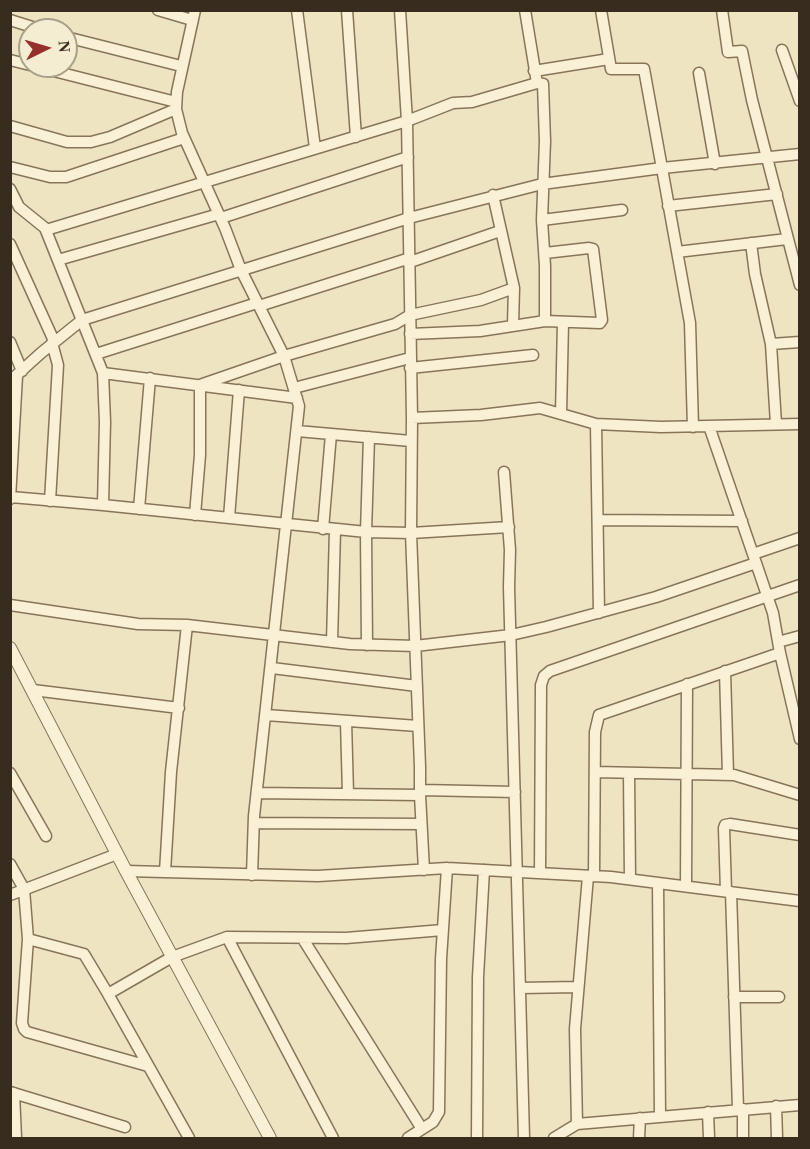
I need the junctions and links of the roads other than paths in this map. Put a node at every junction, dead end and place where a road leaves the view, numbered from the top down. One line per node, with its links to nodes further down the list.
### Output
1 (158, 10): 8 (street)
2 (297, 10): 23 (street)
3 (347, 10): 21 (street)
4 (400, 10): 19 (street)
5 (525, 10): 13 (street)
6 (601, 10): 11 (street)
7 (722, 10): 26 (street)
8 (194, 15): 12 (street)
9 (78, 40): 12 (street)
10 (782, 50): 17 (street)
11 (609, 59): 13 (street); 29 (street)
12 (182, 66): 18 (street)
13 (534, 71): 16 (street)
14 (699, 73): 27 (street)
15 (75, 78): 18 (street)
16 (537, 83): 19 (street); 31 (street)
17 (800, 101)
18 (176, 106): 20 (street); 22 (street)
19 (407, 121): 21 (street); 25 (street)
20 (10, 126)
21 (356, 137): 23 (street)
22 (184, 138): 28 (street); 30 (street)
23 (315, 148): 30 (street)
24 (800, 154): 26 (street)
25 (408, 157): 38 (street); 39 (street)
26 (767, 157): 27 (street); 33 (street)
27 (715, 164): 29 (street)
28 (10, 167)
29 (662, 168): 31 (street); 36 (street)
30 (205, 182): 38 (street); 41 (street)
31 (542, 184): 34 (street); 40 (street)
32 (10, 189): 35 (street)
33 (777, 194): 36 (street); 43 (street)
34 (493, 195): 39 (street); 42 (street)
35 (14, 203): 41 (street)
36 (668, 206): 46 (street)
37 (622, 210): 40 (street)
38 (220, 216): 48 (street); 50 (street)
39 (409, 218): 49 (street); 50 (street)
40 (542, 220): 47 (street)
41 (46, 230): 48 (street)
42 (500, 231): 49 (street); 52 (street)
43 (787, 239): 44 (street); 51 (street)
44 (751, 243): 46 (street); 63 (street)
45 (10, 244): 61 (street)
46 (677, 252): 80 (street)
47 (544, 253): 56 (street); 57 (street)
48 (58, 260): 55 (street)
49 (410, 260): 53 (street); 54 (street)
50 (241, 270): 53 (street); 55 (street)
51 (800, 285)
52 (514, 288): 54 (street); 58 (street)
53 (258, 305): 64 (street); 66 (street)
54 (410, 315): 59 (street); 66 (street)
55 (82, 320): 61 (street); 64 (street)
56 (545, 321): 57 (street); 58 (street)
57 (563, 322): 74 (street)
58 (513, 325): 59 (street)
59 (410, 334): 67 (street)
60 (10, 342): 69 (street)
61 (53, 342): 69 (street); 87 (street)
62 (800, 342): 63 (street)
63 (771, 344): 77 (street)
64 (96, 354): 68 (street)
65 (533, 355): 67 (street)
66 (284, 356): 71 (street); 73 (street)
67 (410, 363): 73 (street); 75 (street)
68 (102, 373): 70 (street); 88 (street)
69 (17, 376): 86 (street)
70 (150, 378): 71 (street); 89 (street)
71 (200, 385): 72 (street); 90 (street)
72 (239, 390): 73 (street); 91 (street)
73 (295, 393): 81 (street)
74 (561, 414): 75 (street); 76 (street)
75 (412, 418): 84 (street)
76 (596, 424): 80 (street); 92 (street)
77 (776, 424): 78 (street); 79 (street)
78 (800, 424)
79 (709, 426): 80 (street); 93 (street)
80 (693, 427)
81 (297, 431): 82 (street); 94 (street)
82 (331, 434): 83 (street); 96 (street)
83 (369, 437): 84 (street); 98 (street)
84 (411, 441): 99 (street)
85 (504, 472): 95 (street)
86 (11, 498): 87 (street)
87 (50, 501): 88 (street)
88 (103, 505): 89 (street)
89 (139, 509): 90 (street)
90 (195, 514): 91 (street)
91 (229, 518): 94 (street)
92 (598, 520): 93 (street); 105 (street)
93 (742, 521): 101 (street)
94 (287, 525): 96 (street); 107 (street)
95 (509, 527): 99 (street); 108 (street)
96 (323, 529): 97 (street)
97 (335, 530): 98 (street); 110 (street)
98 (366, 532): 99 (street); 111 (street)
99 (411, 533): 112 (street)
100 (800, 538): 101 (street)
101 (755, 559): 103 (street); 105 (street)
102 (800, 585): 103 (street)
103 (767, 595): 113 (street); 147 (street)
104 (10, 605): 106 (street)
105 (599, 613): 108 (street)
106 (187, 625): 107 (street); 120 (street)
107 (275, 635): 110 (street); 115 (street)
108 (511, 635): 112 (street); 131 (street)
109 (800, 636): 113 (street)
110 (332, 642): 111 (street)
111 (367, 645): 112 (street)
112 (415, 646): 118 (street)
113 (779, 647): 116 (street); 124 (street)
114 (10, 648): 119 (street)
115 (272, 668): 118 (street); 121 (street)
116 (726, 671): 117 (street); 128 (street)
117 (687, 684): 125 (street); 129 (street)
118 (417, 686): 123 (street)
119 (33, 690): 120 (street); 139 (street)
120 (178, 708): 145 (street)
121 (266, 715): 122 (street); 132 (street)
122 (346, 721): 123 (street); 133 (street)
123 (418, 726): 130 (street)
124 (800, 739)
125 (595, 772): 127 (street); 149 (street)
126 (10, 773): 138 (street)
127 (629, 773): 129 (street); 150 (street)
128 (728, 775): 129 (street); 134 (street)
129 (686, 776): 152 (street)
130 (420, 792): 131 (street); 133 (street); 136 (street)
131 (515, 792): 146 (street)
132 (257, 793): 133 (street); 135 (street)
133 (348, 794)
134 (800, 795)
135 (254, 823): 136 (street); 148 (street)
136 (421, 824): 142 (street)
137 (800, 835): 154 (street)
138 (46, 836)
139 (117, 854): 144 (street); 153 (street)
140 (10, 864): 153 (street)
141 (447, 868): 142 (street); 143 (street); 157 (street)
142 (424, 870): 148 (street)
143 (484, 870): 146 (street); 183 (street)
144 (126, 871): 145 (street); 161 (street)
145 (165, 872): 148 (street)
146 (517, 872): 147 (street); 163 (street)
147 (540, 873): 149 (street)
148 (252, 875)
149 (591, 876): 150 (street); 162 (street)
150 (630, 879): 151 (street)
151 (658, 883): 152 (street); 173 (street)
152 (686, 886): 154 (street)
153 (24, 889): 155 (street); 159 (street)
154 (729, 892): 156 (street); 165 (street)
155 (10, 895)
156 (800, 900)
157 (443, 930): 160 (street); 177 (street)
158 (227, 937): 160 (street); 161 (street); 181 (street)
159 (28, 939): 164 (street); 167 (street)
160 (303, 939): 177 (street)
161 (172, 957): 164 (street); 180 (street)
162 (577, 987): 163 (street); 175 (street)
163 (520, 988): 184 (street)
164 (108, 994): 167 (street)
165 (734, 997): 166 (street); 171 (street)
166 (779, 997)
167 (148, 1066): 179 (street)
168 (12, 1093): 176 (street); 178 (street)
169 (800, 1105): 170 (street)
170 (776, 1106): 171 (street); 189 (street)
171 (740, 1109): 172 (street); 188 (street)
172 (708, 1112): 173 (street); 187 (street)
173 (660, 1116): 174 (street)
174 (640, 1118): 175 (street); 186 (street)
175 (577, 1124): 185 (street)
176 (125, 1127)
177 (422, 1129): 182 (street)
178 (16, 1138)
179 (189, 1138)
180 (270, 1138)
181 (333, 1138)
182 (408, 1138)
183 (477, 1138)
184 (524, 1138)
185 (554, 1138)
186 (639, 1138)
187 (709, 1138)
188 (743, 1138)
189 (777, 1138)

